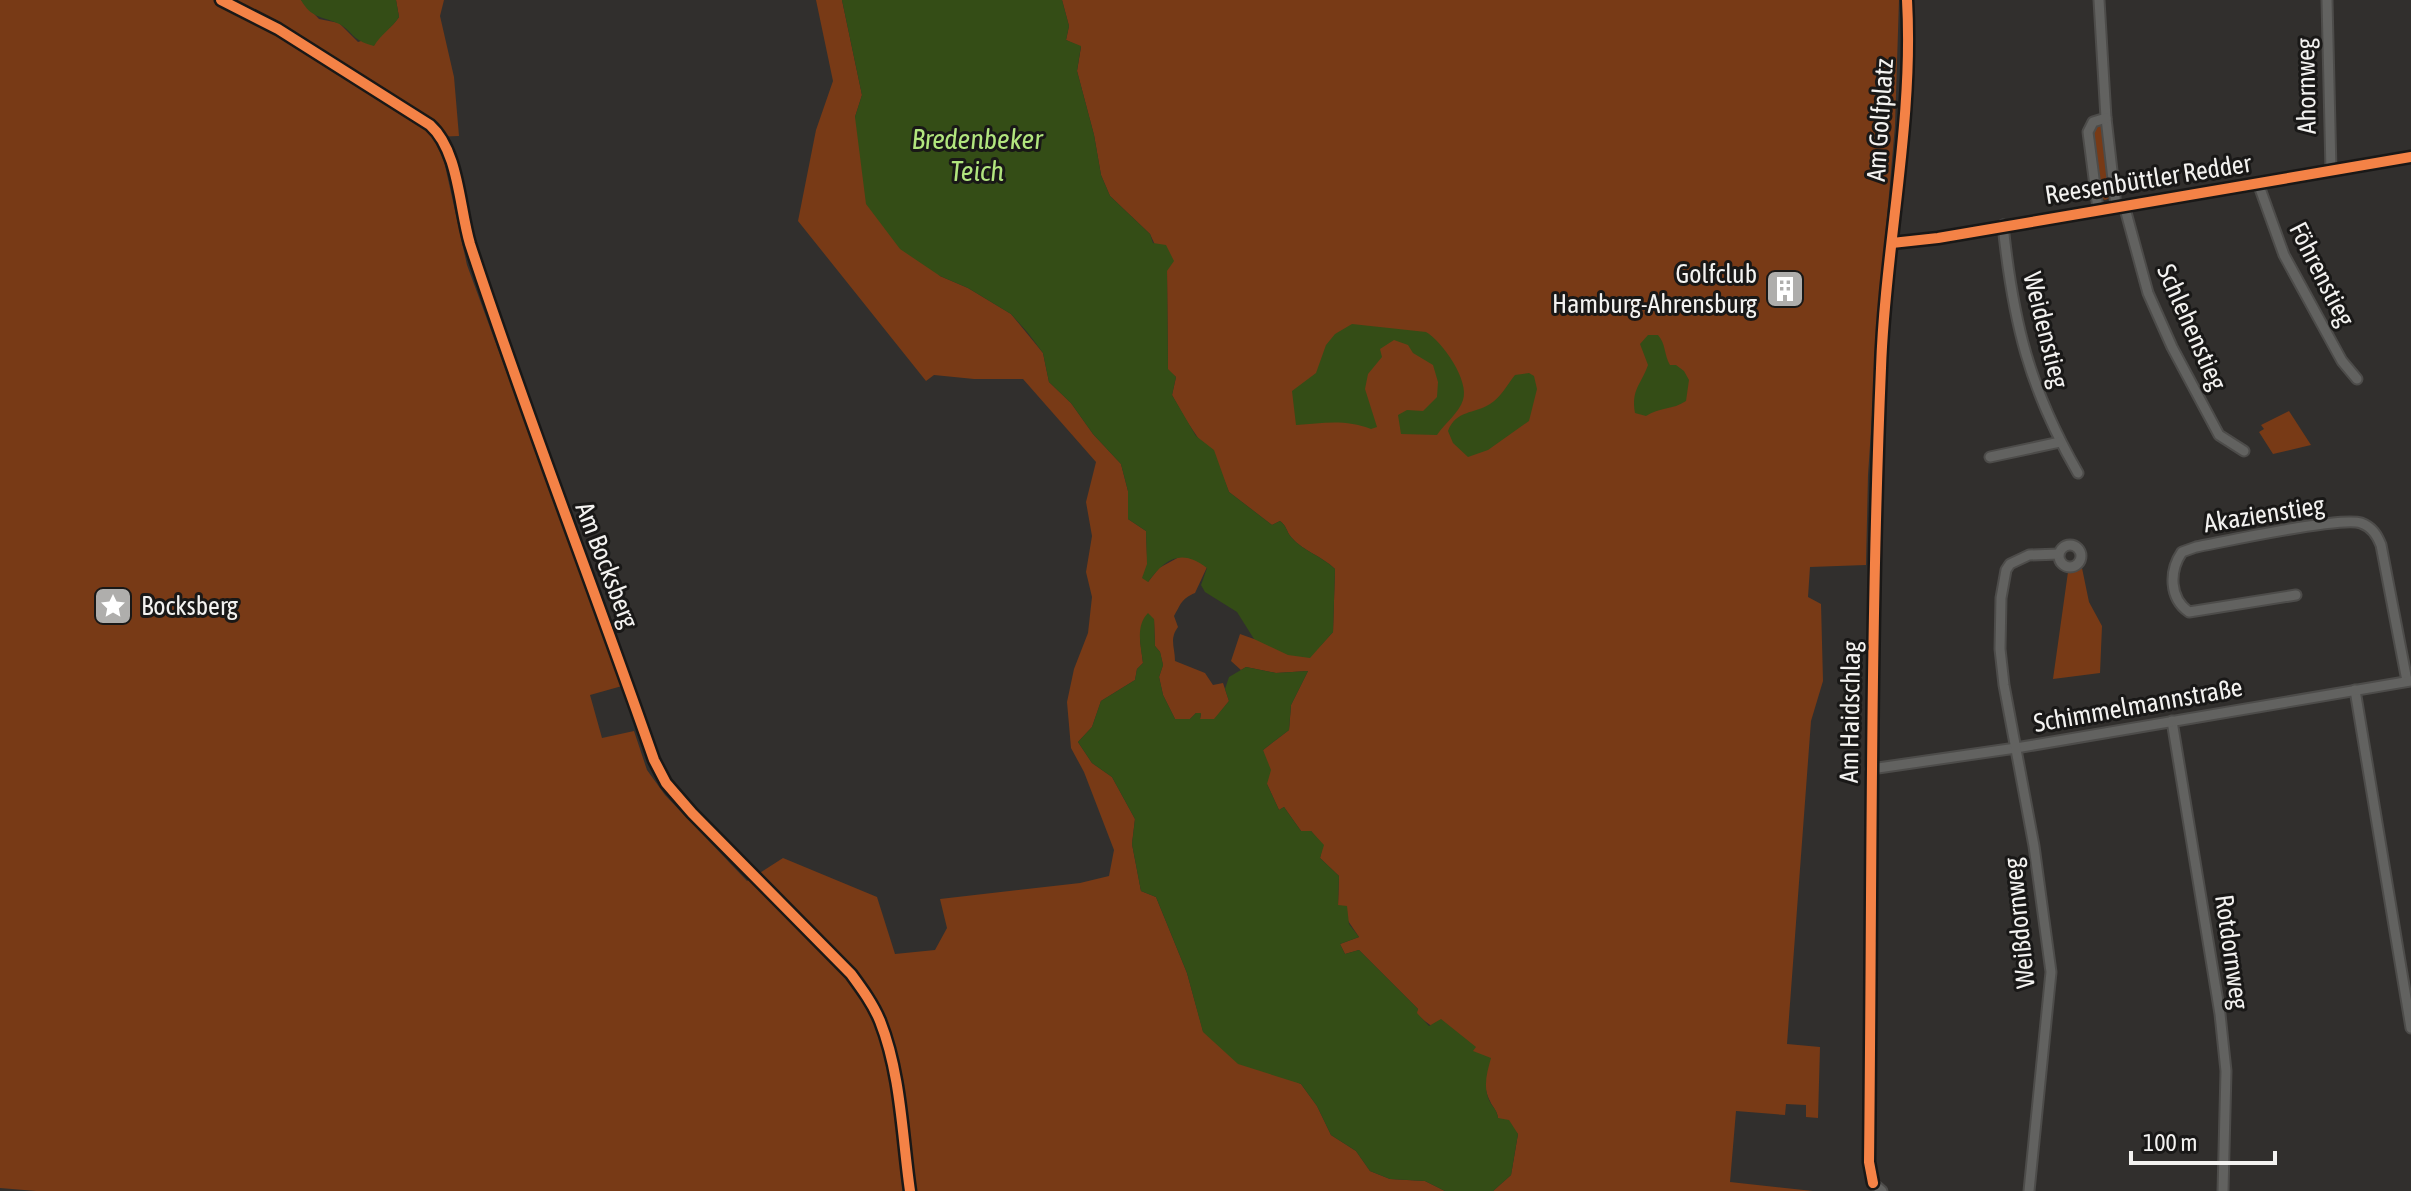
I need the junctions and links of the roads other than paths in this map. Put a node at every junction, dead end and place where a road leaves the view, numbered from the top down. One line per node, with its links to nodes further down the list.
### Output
1 (221, 0): 27 (street, Am Bocksberg)
2 (1907, 0): 12 (street, Am Golfplatz)
3 (2099, 0): 5 (street, Schlehenstieg)
4 (2327, 0): 7 (street, Ahornweg)
5 (2106, 118): 9 (street, Schlehenstieg); 10 (street)
6 (2411, 157): 7 (street, Reesenbüttler Redder)
7 (2331, 171): 8 (street, Reesenbüttler Redder)
8 (2258, 183): 9 (street, Reesenbüttler Redder); 13 (street, Föhrenstieg)
9 (2120, 206): 10 (street, Reesenbüttler Redder); 15 (street, Schlehenstieg)
10 (2098, 209): 11 (street, Reesenbüttler Redder)
11 (2003, 225): 12 (street, Reesenbüttler Redder); 14 (street, Weidenstieg)
12 (1892, 243): 24 (street, Am Haidschlag)
13 (2357, 379)
14 (2060, 442): 16 (street); 17 (street, Weidenstieg)
15 (2244, 451)
16 (1990, 457)
17 (2078, 473)
18 (2059, 554): 23 (street, Weißdornweg)
19 (2296, 595): 20 (street, Akazienstieg)
20 (2409, 681): 21 (street, Schimmelmannstraße)
21 (2355, 690): 22 (street, Schimmelmannstraße); 25 (street)
22 (2172, 721): 23 (street, Schimmelmannstraße); 31 (street, Rotdornweg)
23 (2016, 748): 24 (street, Schimmelmannstraße); 30 (street, Weißdornweg)
24 (1871, 769): 26 (street, Am Haidschlag)
25 (2411, 1028)
26 (1873, 1183): 28 (street); 29 (street)
27 (910, 1191)
28 (1864, 1191)
29 (1882, 1191)
30 (2029, 1191)
31 (2223, 1191)

